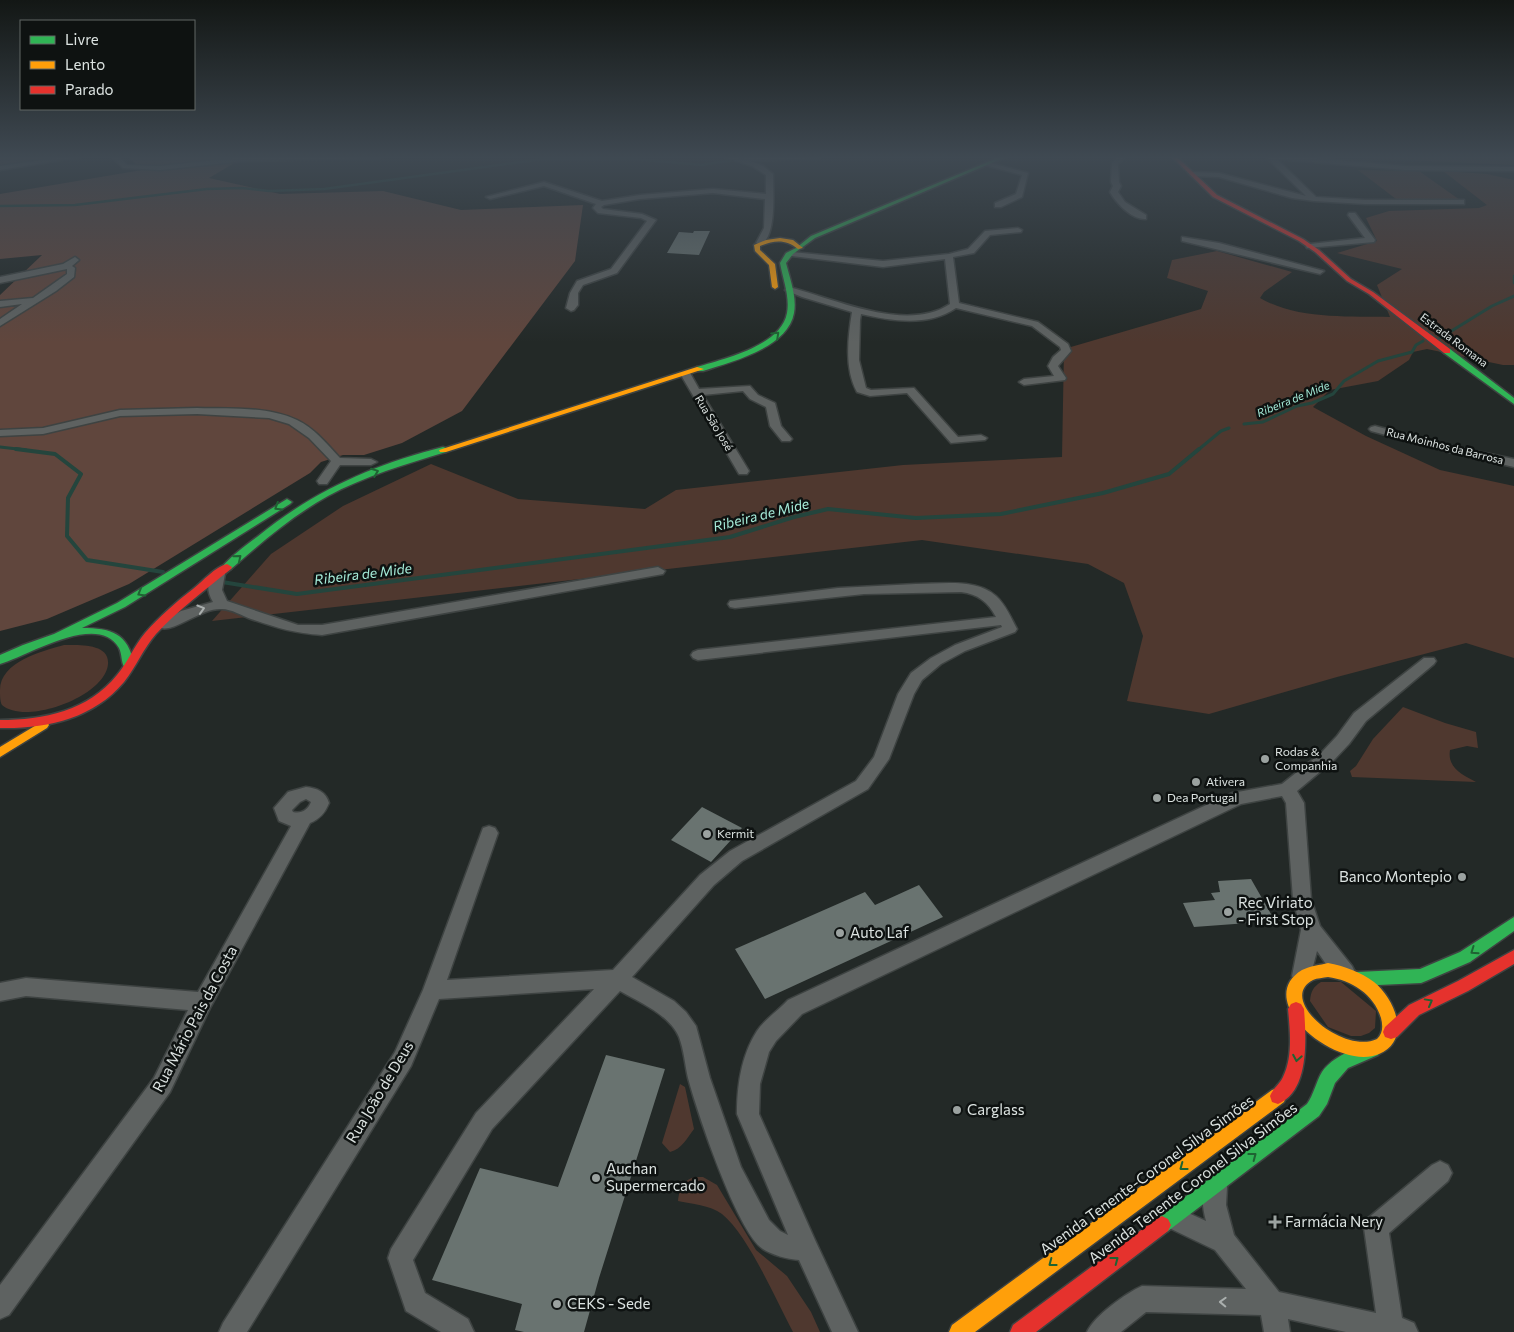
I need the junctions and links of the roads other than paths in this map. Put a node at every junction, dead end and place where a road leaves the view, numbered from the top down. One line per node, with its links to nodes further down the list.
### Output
1 (647, 218): 27 (street)
2 (769, 218): 7 (street)
3 (843, 218): 10 (main road)
4 (857, 218): 13 (main road)
5 (1257, 218): 11 (main road, Estrada Romana)
6 (1354, 218): 11 (street)
7 (768, 228): 10 (street); 12 (street)
8 (1018, 230): 14 (street)
9 (1184, 239): 18 (street)
10 (780, 240): 12 (main road); 13 (main road)
11 (1310, 246): 15 (main road, Estrada Romana)
12 (760, 247): 13 (main road); 24 (main road)
13 (795, 251): 14 (street); 20 (main road)
14 (950, 256): 26 (street)
15 (1324, 258): 18 (main road); 23 (main road, Estrada Romana)
16 (75, 260): 17 (street)
17 (66, 266): 19 (street); 21 (street)
18 (1320, 271): 23 (main road, Estrada Romana)
19 (0, 280)
20 (789, 290): 22 (street); 24 (main road)
21 (44, 296): 25 (street); 30 (street)
22 (812, 298): 24 (street); 28 (street)
23 (1378, 298): 34 (main road, Estrada Romana)
24 (784, 302): 31 (main road, one-way to 24)
25 (0, 304)
26 (955, 305): 28 (street); 32 (street)
27 (571, 308)
28 (857, 310): 37 (street)
29 (774, 321): 40 (main road)
30 (0, 323)
31 (686, 375): 33 (street, Rua São José); 47 (main road, one-way to 31)
32 (1024, 382)
33 (696, 392): 38 (street); 42 (street, Rua São José)
34 (1514, 402)
35 (1375, 429): 41 (street, Rua Moinhos da Barrosa)
36 (0, 433): 39 (street)
37 (981, 438)
38 (786, 439)
39 (337, 461): 40 (street); 43 (street)
40 (371, 462): 43 (main road)
41 (1514, 462)
42 (743, 471)
43 (323, 481): 44 (main road)
44 (309, 489)
45 (294, 497): 52 (main road, one-way to 52)
46 (658, 571): 48 (street)
47 (218, 574): 48 (street); 51 (main road)
48 (222, 604): 51 (street, one-way to 48)
49 (735, 604): 50 (street)
50 (1005, 620): 53 (street); 68 (street)
51 (151, 634): 56 (main road)
52 (59, 635): 54 (main road); 56 (main road)
53 (698, 655)
54 (0, 660)
55 (1429, 662): 60 (street)
56 (128, 664): 57 (main road)
57 (48, 721): 58 (main road); 59 (main road)
58 (0, 724)
59 (0, 753)
60 (1286, 789): 64 (street); 79 (street)
61 (304, 819): 71 (street, Rua Mário Pais da Costa)
62 (489, 833): 69 (street, Rua João de Deus)
63 (1514, 924): 67 (main road, one-way to 67)
64 (1311, 930): 66 (street); 67 (street)
65 (1514, 956): 73 (main road, one-way to 65)
66 (1302, 976): 67 (main road); 72 (main road)
67 (1352, 977): 73 (main road)
68 (618, 979): 69 (street); 79 (street); 84 (street)
69 (434, 990): 83 (street, Rua João de Deus)
70 (0, 992): 71 (street)
71 (203, 1002): 81 (street, Rua Mário Pais da Costa)
72 (1296, 1009): 74 (main road); 86 (main road, Avenida Tenente-Coronel Silva Simões, one-way to 86)
73 (1392, 1032): 74 (main road)
74 (1372, 1050): 76 (main road, Avenida Tenente Coronel Silva Simões, one-way to 74)
75 (1440, 1173): 82 (street)
76 (1214, 1186): 77 (main road, Avenida Tenente Coronel Silva Simões); 78 (street)
77 (1172, 1218): 78 (street); 87 (main road, Avenida Tenente Coronel Silva Simões, one-way to 77)
78 (1224, 1241): 80 (street)
79 (806, 1249): 85 (street)
80 (1272, 1304): 82 (street); 88 (street, one-way to 88); 89 (street)
81 (0, 1306)
82 (1398, 1330)
83 (232, 1332)
84 (462, 1332)
85 (845, 1332)
86 (959, 1332)
87 (1020, 1332)
88 (1100, 1332)
89 (1278, 1332)

